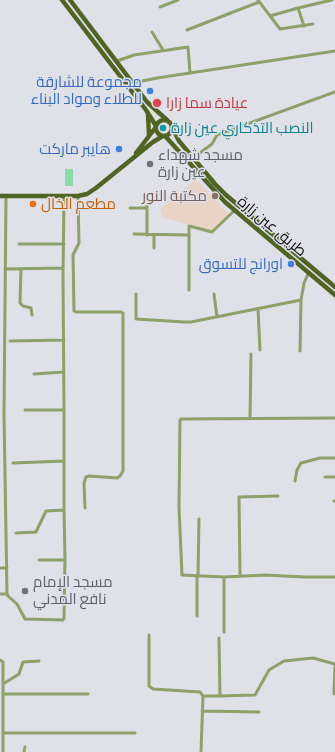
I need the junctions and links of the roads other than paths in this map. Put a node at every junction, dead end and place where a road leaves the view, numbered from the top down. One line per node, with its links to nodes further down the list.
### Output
1 (62, 0): 20 (main road)
2 (70, 0): 16 (main road)
3 (178, 0): 7 (street)
4 (332, 0): 6 (street); 8 (street)
5 (258, 1): 9 (street); 12 (street)
6 (335, 3)
7 (160, 7)
8 (298, 8): 9 (street); 11 (street)
9 (270, 16): 11 (street)
10 (313, 24): 11 (street)
11 (304, 26)
12 (187, 30)
13 (152, 32): 14 (street)
14 (163, 50): 16 (street); 17 (street)
15 (335, 52): 17 (street)
16 (117, 62): 18 (main road)
17 (190, 73): 18 (street)
18 (132, 83): 21 (main road)
19 (335, 92): 31 (street)
20 (148, 112): 22 (main road); 26 (main road)
21 (157, 112): 22 (main road); 23 (main road)
22 (151, 118): 24 (main road)
23 (167, 120): 24 (main road); 25 (main road)
24 (156, 127): 26 (main road); 27 (main road)
25 (172, 127): 27 (main road); 28 (main road, طريق عين زارة)
26 (149, 136): 30 (main road)
27 (164, 136): 29 (main road, طريق عين زارة); 30 (main road)
28 (177, 138): 29 (main road); 31 (main road, طريق عين زارة)
29 (172, 142): 39 (main road, طريق عين زارة)
30 (134, 156): 35 (main road)
31 (193, 158): 54 (main road, طريق عين زارة)
32 (0, 196): 33 (main road)
33 (6, 196): 34 (main road); 45 (street)
34 (64, 196): 35 (main road); 47 (street)
35 (78, 196): 90 (street)
36 (147, 198): 38 (street)
37 (130, 208): 38 (street)
38 (147, 208): 41 (street)
39 (235, 210): 43 (street); 53 (main road, طريق عين زارة)
40 (134, 234): 41 (street)
41 (147, 235): 42 (street)
42 (154, 235): 43 (street); 48 (street)
43 (188, 235): 55 (street)
44 (0, 237): 45 (street)
45 (6, 237): 50 (street)
46 (19, 244): 47 (street)
47 (64, 244): 51 (street)
48 (154, 248)
49 (0, 265): 50 (street)
50 (5, 267): 52 (street); 60 (street)
51 (63, 268): 52 (street); 67 (street)
52 (21, 269): 63 (street)
53 (309, 272): 58 (main road, طريق عين زارة); 61 (street)
54 (335, 287)
55 (189, 290)
56 (136, 294): 64 (street)
57 (214, 294): 64 (street)
58 (335, 295)
59 (0, 296): 60 (street)
60 (5, 296): 65 (street)
61 (301, 300): 62 (street); 70 (street)
62 (258, 308): 64 (street); 69 (street)
63 (32, 315)
64 (218, 317)
65 (4, 338): 66 (street); 74 (street)
66 (0, 339)
67 (64, 340): 68 (street); 72 (street)
68 (10, 341)
69 (260, 350)
70 (300, 351)
71 (251, 354): 78 (street)
72 (64, 372): 73 (street); 76 (street)
73 (34, 374)
74 (2, 396): 86 (street)
75 (26, 410): 76 (street)
76 (64, 410): 80 (street)
77 (335, 418): 78 (street)
78 (250, 419): 98 (street)
79 (335, 458): 84 (street)
80 (64, 461): 81 (street); 91 (street)
81 (13, 463)
82 (324, 477): 83 (street)
83 (335, 477)
84 (295, 481)
85 (0, 485): 86 (street)
86 (4, 485): 89 (street)
87 (278, 496): 99 (street)
88 (0, 500): 89 (street)
89 (4, 500): 97 (street)
90 (85, 508)
91 (64, 510): 93 (street); 95 (street)
92 (199, 519): 98 (street)
93 (16, 533)
94 (39, 560): 95 (street)
95 (66, 560): 103 (street)
96 (0, 568): 97 (street)
97 (7, 568): 103 (street)
98 (198, 576): 100 (street); 104 (street)
99 (240, 576): 100 (street); 101 (street)
100 (224, 577): 105 (street)
101 (335, 577)
102 (0, 594): 103 (street)
103 (7, 594)
104 (197, 616)
105 (224, 632)
106 (149, 636): 116 (street)
107 (219, 638): 117 (street)
108 (0, 660): 111 (street)
109 (39, 661): 112 (street)
110 (335, 664): 115 (street); 117 (street)
111 (1, 676): 112 (street)
112 (3, 684): 113 (street)
113 (3, 694): 114 (street); 120 (street)
114 (88, 694)
115 (334, 694)
116 (203, 696): 117 (street); 118 (street)
117 (220, 696)
118 (202, 711): 119 (street); 126 (street)
119 (259, 712)
120 (1, 723): 121 (street)
121 (3, 733): 122 (street); 124 (street)
122 (135, 733)
123 (25, 747): 125 (street)
124 (3, 752)
125 (24, 752)
126 (201, 752)

